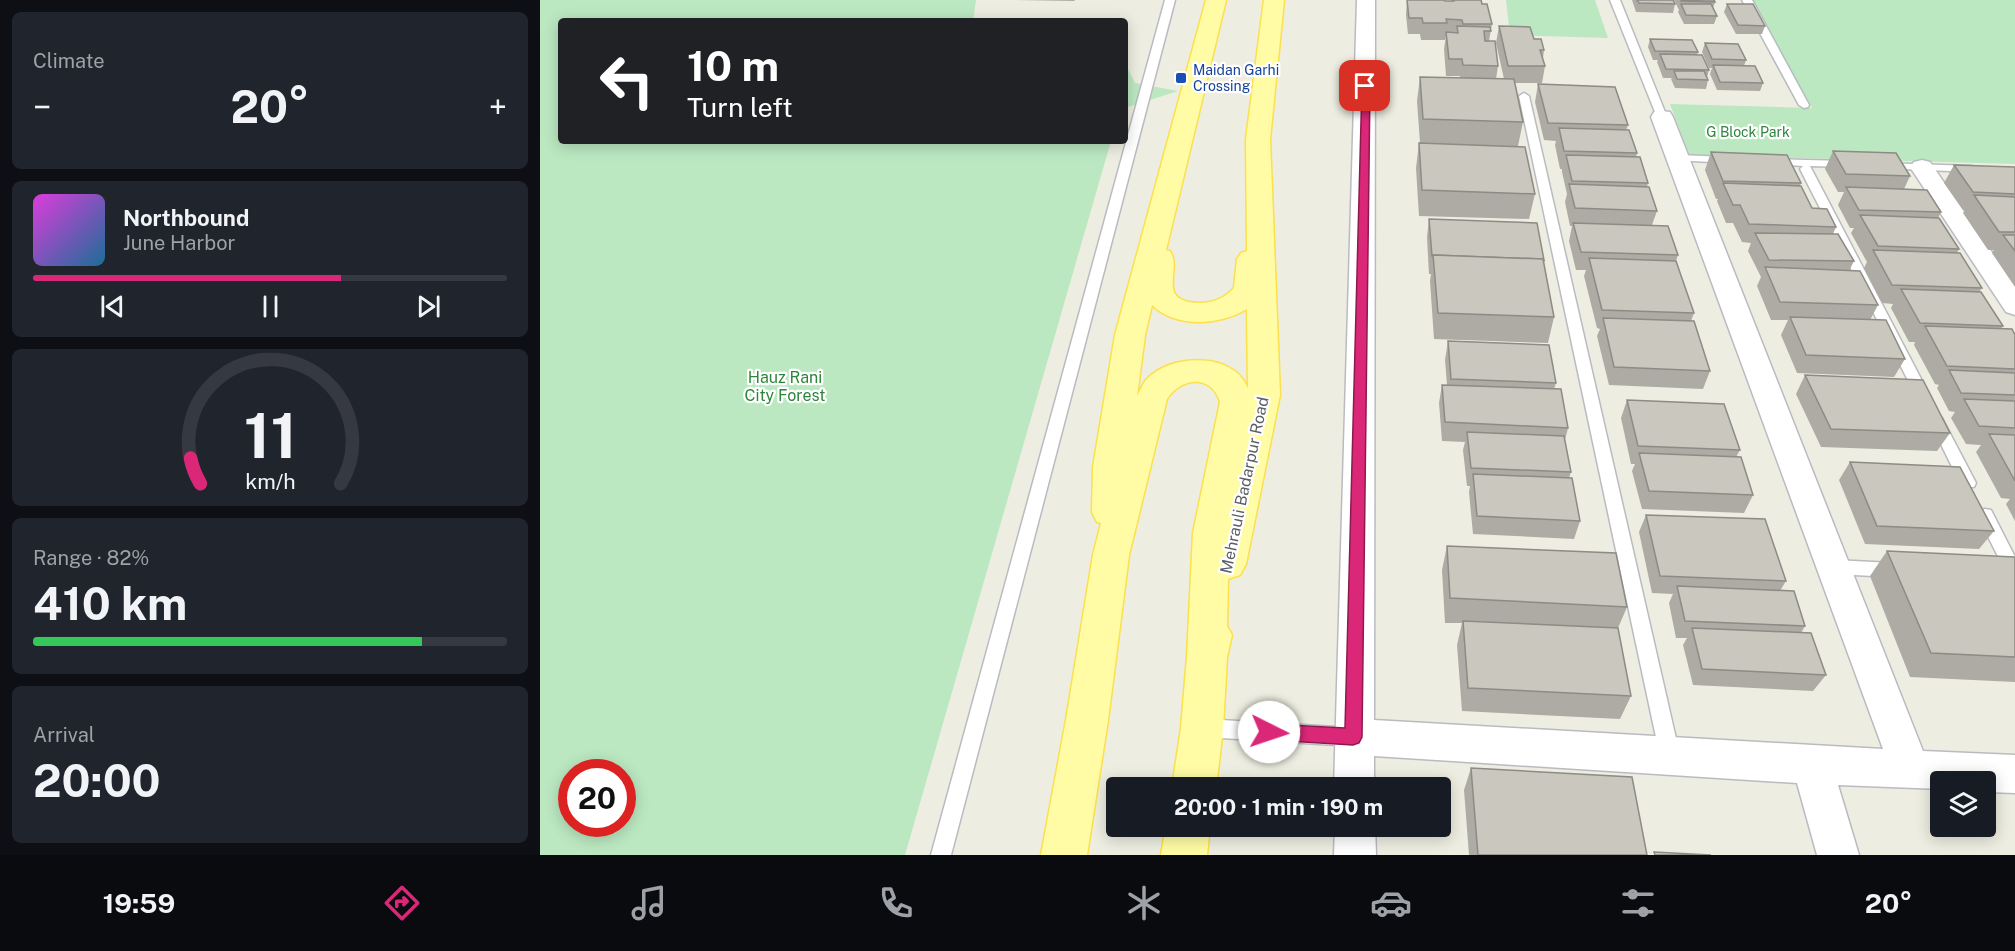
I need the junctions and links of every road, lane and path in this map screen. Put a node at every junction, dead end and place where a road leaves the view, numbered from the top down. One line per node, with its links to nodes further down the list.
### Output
1 (1170, 0): 35 (lane)
2 (1216, 0): 17 (main road)
3 (1274, 0): 10 (main road, Mehrauli Badarpur Road)
4 (1366, 0): 26 (street)
5 (1615, 0): 9 (lane)
6 (1747, 0): 8 (lane)
7 (1524, 96): 27 (lane)
8 (1804, 105)
9 (1662, 117): 11 (street)
10 (1258, 139): 17 (main road); 24 (main road, Mehrauli Badarpur Road)
11 (1678, 158): 12 (lane); 20 (street)
12 (1736, 160)
13 (1759, 161): 14 (lane)
14 (1922, 167): 16 (lane); 18 (street)
15 (1806, 169): 22 (lane)
16 (1980, 169)
17 (1170, 184): 19 (main road)
18 (2015, 306)
19 (1111, 555): 24 (main road); 36 (main road)
20 (1834, 567): 21 (lane); 29 (street)
21 (1913, 571)
22 (2015, 574): 23 (lane)
23 (1992, 575)
24 (1207, 657): 25 (main road, Mehrauli Badarpur Road)
25 (1202, 728): 26 (lane); 31 (main road, Mehrauli Badarpur Road)
26 (1353, 737): 27 (street); 32 (street)
27 (1670, 756): 28 (street)
28 (1812, 765): 29 (street); 39 (street)
29 (1911, 771): 30 (street)
30 (2015, 774)
31 (1195, 777)
32 (1354, 777)
33 (1186, 837): 37 (main road)
34 (1355, 837): 38 (street)
35 (941, 855)
36 (1064, 855)
37 (1184, 855)
38 (1355, 855)
39 (1839, 855)

